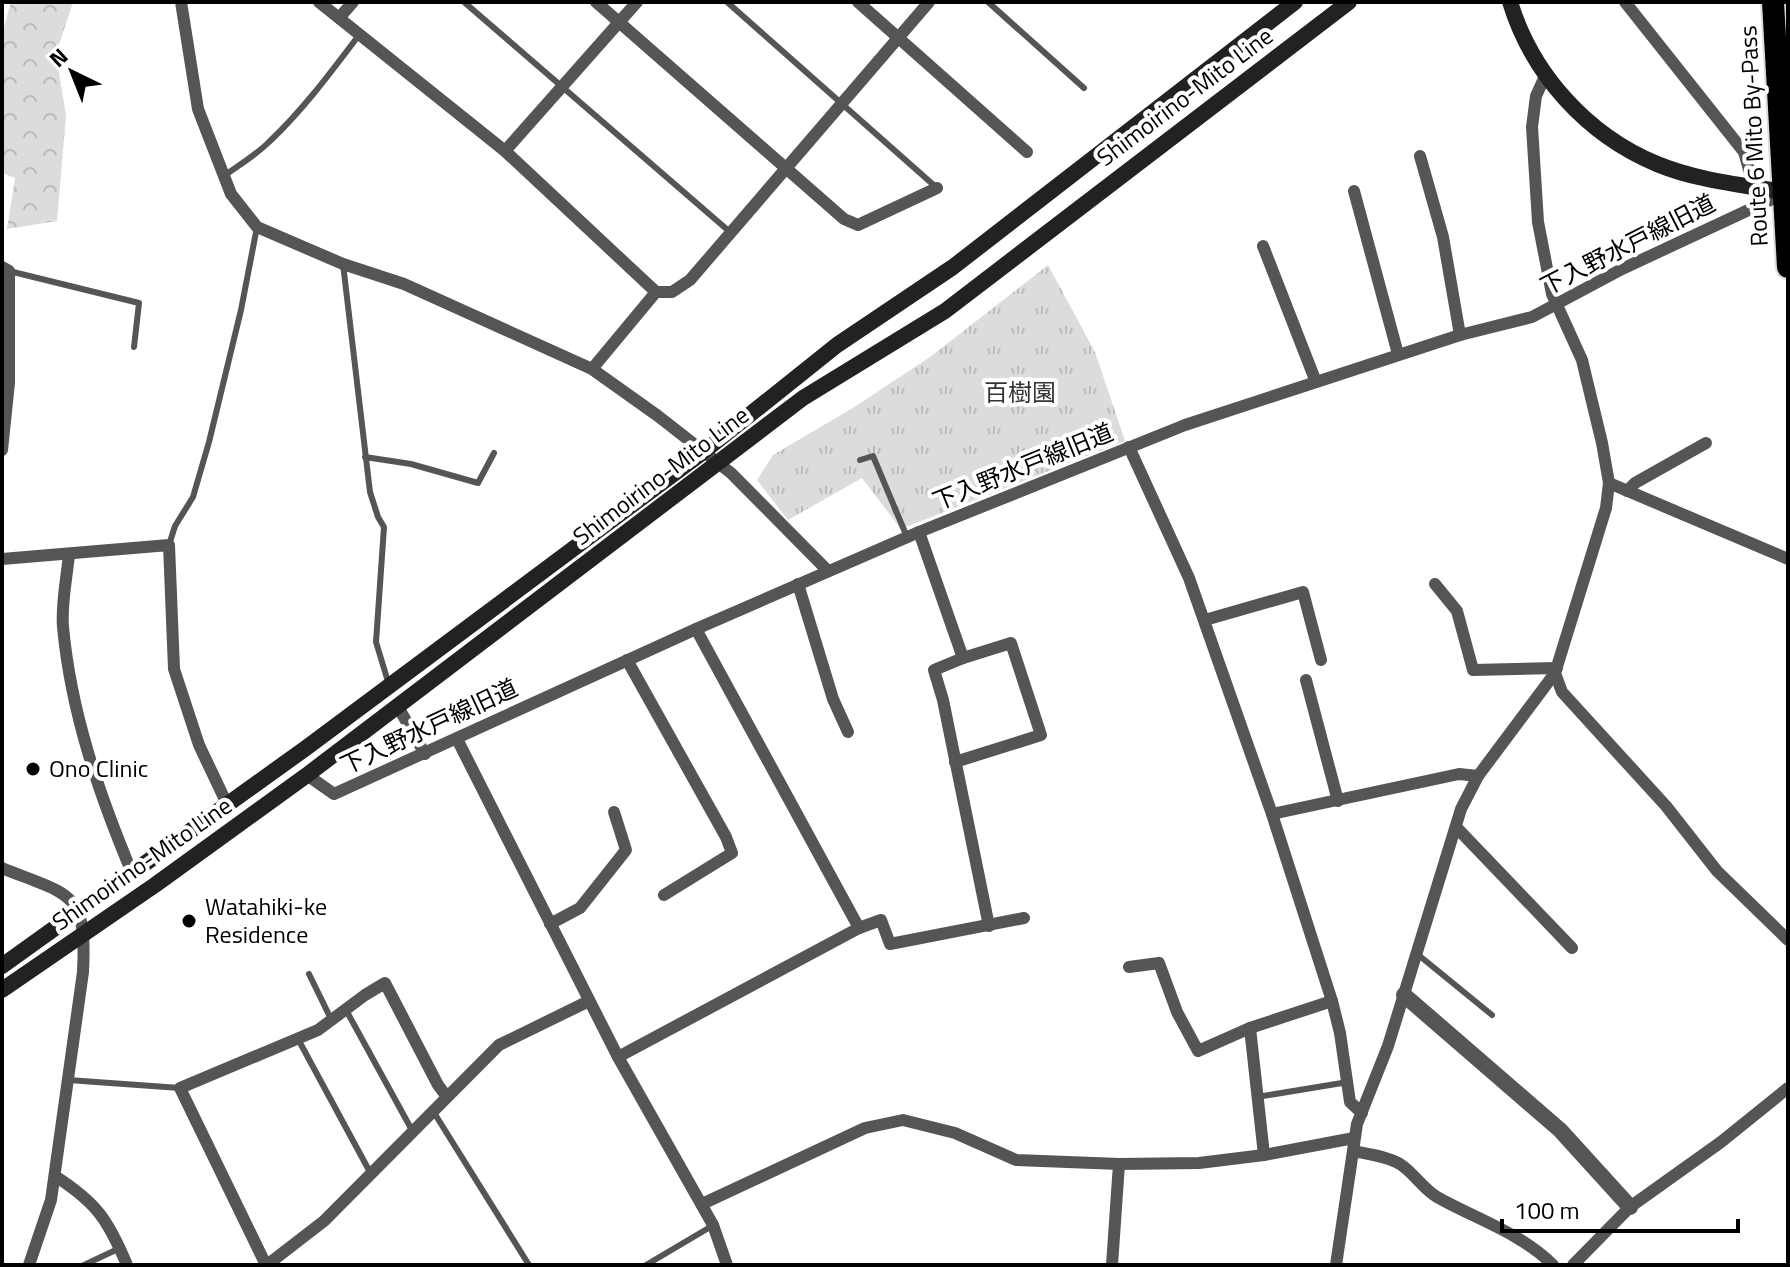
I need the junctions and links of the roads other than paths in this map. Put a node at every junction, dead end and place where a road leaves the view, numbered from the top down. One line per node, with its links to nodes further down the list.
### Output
1 (181, 2): 28 (street)
2 (319, 2): 16 (street)
3 (353, 2): 16 (street)
4 (464, 2): 21 (lane)
5 (596, 2): 17 (street)
6 (637, 2): 17 (street)
7 (727, 2): 23 (lane)
8 (858, 2): 19 (street)
9 (929, 2): 19 (street)
10 (988, 2): 22 (lane)
11 (1295, 2): 49 (main road, Shimoirino-Mito Line)
12 (1349, 2): 53 (main road, Shimoirino-Mito Line)
13 (1510, 2): 20 (main road)
14 (1625, 2): 29 (street)
15 (1773, 2): 32 (highway, Route 6 Mito By-Pass)
16 (339, 18): 18 (street)
17 (619, 22): 21 (street); 27 (street)
18 (360, 34): 24 (street); 28 (lane)
19 (898, 37): 23 (street); 25 (street)
20 (1546, 74): 29 (main road); 40 (street)
21 (563, 86): 24 (street); 34 (lane)
22 (1084, 88)
23 (842, 104): 27 (street); 30 (lane)
24 (505, 151): 39 (street)
25 (1027, 152)
26 (1420, 156): 41 (street)
27 (786, 167): 30 (street); 34 (street)
28 (224, 176): 33 (street)
29 (1754, 187): 32 (main road)
30 (937, 188)
31 (1354, 191): 43 (street)
32 (1781, 195): 37 (highway, Route 6 Mito By-Pass); 40 (street, 下入野水戸線旧道)
33 (257, 227): 36 (street); 57 (lane)
34 (730, 232): 39 (street)
35 (1263, 246): 45 (street)
36 (343, 264): 44 (street); 51 (lane)
37 (1788, 267)
38 (6, 269): 42 (lane); 48 (street)
39 (656, 292): 44 (street)
40 (1556, 306): 41 (street, 下入野水戸線旧道); 54 (street)
41 (1460, 335): 43 (street, 下入野水戸線旧道)
42 (134, 347)
43 (1398, 354): 45 (street, 下入野水戸線旧道)
44 (592, 369): 49 (street)
45 (1316, 382): 47 (street, 下入野水戸線旧道)
46 (1706, 443): 55 (street)
47 (1129, 447): 56 (street, 下入野水戸線旧道); 64 (street)
48 (2, 450)
49 (703, 452): 53 (street); 71 (main road, Shimoirino-Mito Line)
50 (494, 453): 51 (lane)
51 (365, 457): 71 (lane)
52 (860, 460): 56 (lane)
53 (718, 464): 61 (street); 72 (main road, Shimoirino-Mito Line)
54 (1609, 483): 55 (street); 69 (street)
55 (1627, 491): 60 (street)
56 (913, 535): 61 (street, 下入野水戸線旧道); 66 (street)
57 (169, 545): 58 (street); 80 (street)
58 (69, 554): 59 (street); 85 (street)
59 (2, 559)
60 (1788, 559)
61 (828, 571): 62 (street, 下入野水戸線旧道)
62 (798, 584): 65 (street, 下入野水戸線旧道); 73 (street)
63 (1435, 584): 69 (street)
64 (1205, 620): 68 (street); 82 (street)
65 (696, 629): 67 (street, 下入野水戸線旧道); 91 (street)
66 (963, 658): 76 (street); 76 (street)
67 (627, 660): 74 (street, 下入野水戸線旧道); 86 (street)
68 (1321, 660)
69 (1556, 670): 78 (street); 93 (street)
70 (1306, 680): 79 (street)
71 (389, 686): 80 (main road, Shimoirino-Mito Line)
72 (397, 705): 75 (street); 77 (main road, Shimoirino-Mito Line)
73 (848, 732)
74 (457, 739): 75 (street, 下入野水戸線旧道); 89 (street)
75 (425, 754): 77 (street, 下入野水戸線旧道)
76 (955, 762): 90 (street)
77 (307, 775): 92 (main road, Shimoirino-Mito Line)
78 (1478, 776): 79 (street); 83 (street)
79 (1338, 801): 82 (street)
80 (227, 804): 85 (main road, Shimoirino-Mito Line)
81 (614, 812): 89 (street)
82 (1272, 814): 102 (street)
83 (1456, 827): 94 (street); 95 (street)
84 (2, 868): 87 (street)
85 (132, 873): 87 (main road, Shimoirino-Mito Line)
86 (664, 895)
87 (78, 913): 92 (street); 96 (main road, Shimoirino-Mito Line)
88 (1024, 918): 90 (street)
89 (550, 924): 101 (street)
90 (989, 926): 91 (street)
91 (859, 928): 108 (street)
92 (84, 934): 99 (main road, Shimoirino-Mito Line); 109 (street)
93 (1788, 940)
94 (1572, 948)
95 (1416, 953): 100 (street); 104 (lane)
96 (2, 966)
97 (1129, 967): 106 (street)
98 (309, 974): 105 (lane)
99 (2, 990)
100 (1404, 995): 116 (street); 124 (street)
101 (589, 1001): 108 (street); 113 (street)
102 (1332, 1001): 106 (street); 110 (street)
103 (346, 1010): 105 (street); 113 (street); 117 (lane)
104 (1492, 1015)
105 (332, 1021): 107 (street)
106 (1250, 1028): 114 (street)
107 (298, 1039): 111 (street); 121 (lane)
108 (618, 1057): 123 (street)
109 (68, 1080): 111 (lane); 122 (street)
110 (1348, 1082): 114 (lane); 116 (street)
111 (180, 1088): 130 (street)
112 (1788, 1088): 124 (street)
113 (447, 1097): 115 (street)
114 (1257, 1097): 119 (street)
115 (433, 1111): 117 (street); 131 (lane)
116 (1362, 1113): 118 (street)
117 (413, 1132): 121 (street)
118 (1353, 1144): 119 (street); 135 (street); 136 (street)
119 (1264, 1155): 120 (street)
120 (1119, 1164): 123 (street); 134 (street)
121 (371, 1174): 130 (street)
122 (55, 1176): 126 (street); 127 (street)
123 (702, 1204): 125 (street)
124 (1630, 1207): 137 (street)
125 (713, 1225): 132 (lane); 133 (street)
126 (120, 1248): 128 (lane); 129 (street)
127 (29, 1265)
128 (84, 1265)
129 (127, 1265)
130 (266, 1265)
131 (529, 1265)
132 (646, 1265)
133 (727, 1265)
134 (1112, 1265)
135 (1336, 1265)
136 (1553, 1265)
137 (1573, 1265)

